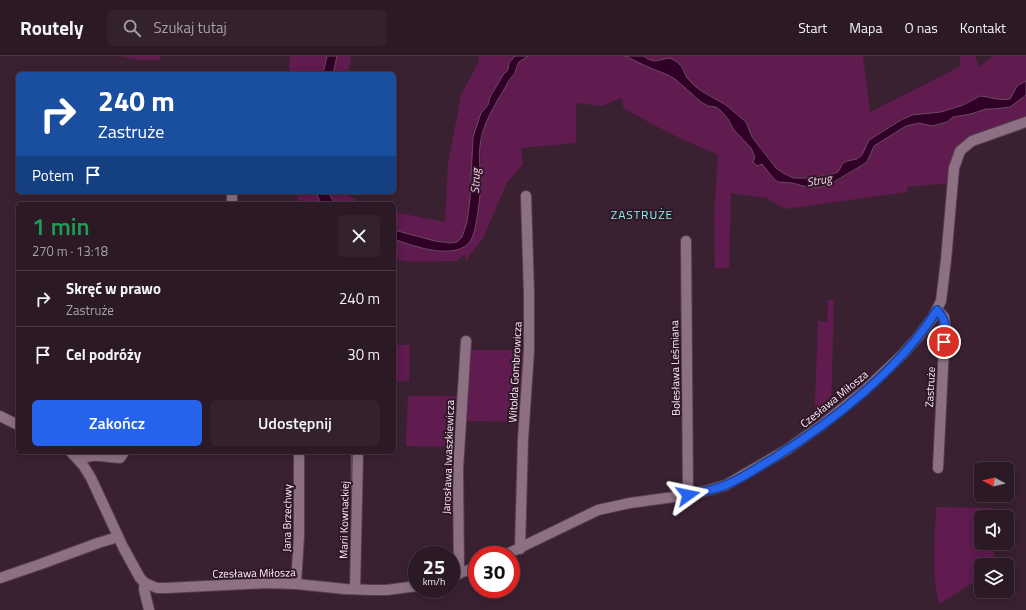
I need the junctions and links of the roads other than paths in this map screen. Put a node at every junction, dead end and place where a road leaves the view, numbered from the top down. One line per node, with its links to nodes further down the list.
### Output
1 (1026, 122): 4 (street, Czesława Miłosza)
2 (526, 196): 17 (street, Witolda Gombrowicza)
3 (686, 241): 14 (street, Bolesława Leśmiana)
4 (937, 310): 13 (street, Zastruże); 14 (street, Czesława Miłosza)
5 (466, 341): 16 (street, Jarosława Iwaszkiewicza)
6 (0, 416): 7 (street)
7 (16, 424)
8 (73, 454): 12 (street)
9 (123, 454): 12 (street)
10 (299, 454): 20 (street, Jana Brzechwy)
11 (358, 454): 22 (street, Marii Kownackiej)
12 (79, 460): 15 (street)
13 (938, 468)
14 (688, 495): 17 (street, Czesława Miłosza)
15 (118, 537): 18 (street); 19 (street)
16 (456, 546)
17 (520, 548)
18 (0, 578)
19 (145, 583): 20 (street, Czesława Miłosza); 23 (street)
20 (296, 584): 22 (street, Czesława Miłosza)
21 (408, 587): 22 (street, Czesława Miłosza)
22 (355, 589)
23 (149, 610)

